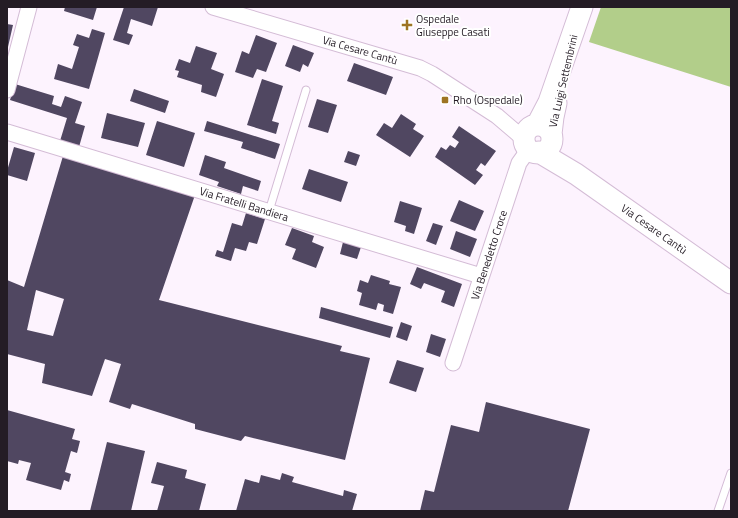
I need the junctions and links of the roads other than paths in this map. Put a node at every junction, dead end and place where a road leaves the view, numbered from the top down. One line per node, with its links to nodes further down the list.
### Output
1 (28, 7): 4 (street)
2 (213, 7): 7 (street, Via Cesare Cantù)
3 (582, 7): 7 (street, Via Luigi Settembrini)
4 (7, 90)
5 (306, 90): 8 (lane)
6 (7, 132): 8 (street, Via Fratelli Bandiera)
7 (538, 138): 9 (street, Via Benedetto Croce); 10 (street, Via Cesare Cantù)
8 (269, 211): 9 (street, Via Fratelli Bandiera)
9 (481, 276): 11 (street, Via Benedetto Croce)
10 (731, 284)
11 (452, 363)
12 (731, 473): 13 (lane)
13 (718, 511)

